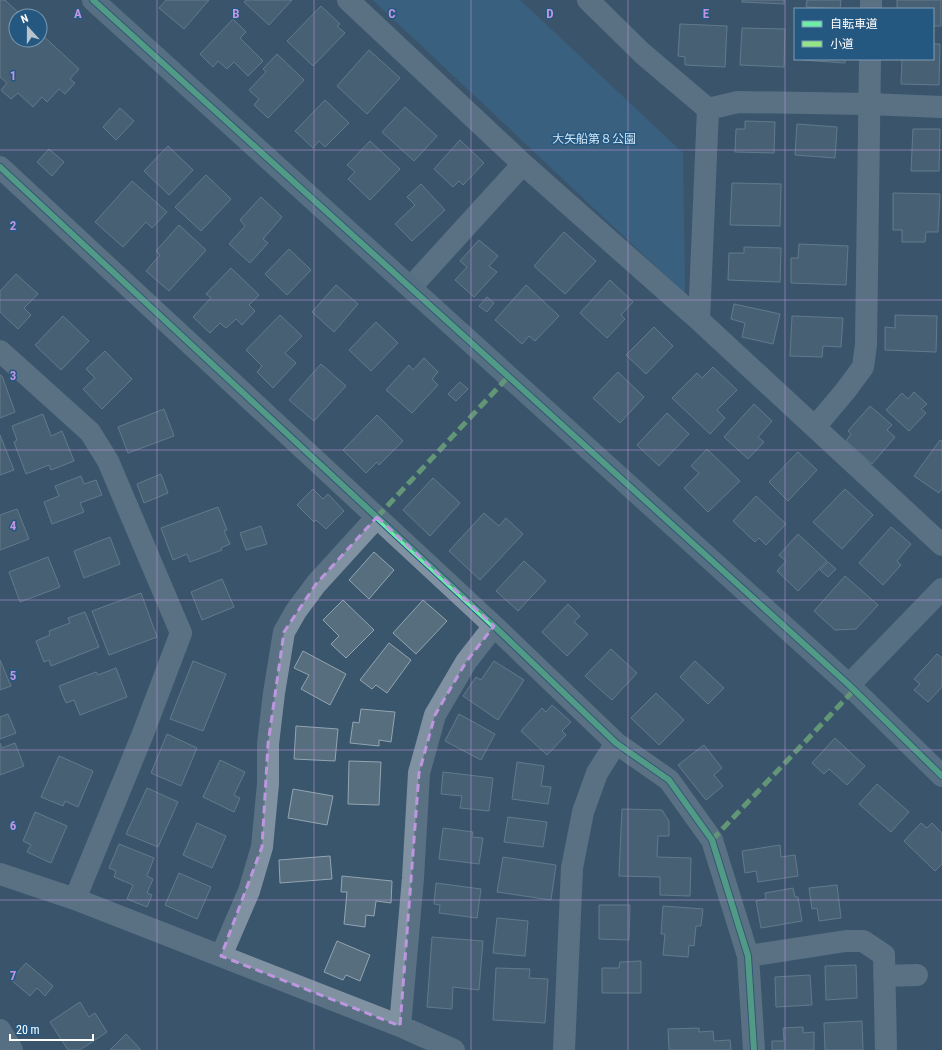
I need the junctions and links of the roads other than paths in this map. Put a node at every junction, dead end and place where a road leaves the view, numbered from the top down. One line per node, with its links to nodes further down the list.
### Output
1 (93, 0): 10 (street)
2 (348, 0): 8 (street)
3 (588, 0): 7 (street)
4 (870, 60): 5 (street)
5 (869, 104): 6 (street); 7 (street); 13 (street)
6 (942, 107)
7 (708, 109): 11 (street)
8 (523, 164): 10 (street); 11 (street)
9 (0, 167): 14 (street)
10 (411, 287): 18 (street)
11 (699, 320): 13 (street)
12 (0, 351): 22 (street)
13 (815, 427): 15 (street)
14 (377, 517): 17 (street); 23 (street)
15 (942, 545)
16 (942, 589): 18 (street)
17 (494, 626): 19 (street); 27 (street)
18 (849, 685): 20 (street)
19 (616, 743): 24 (street); 31 (street)
20 (942, 776)
21 (0, 874): 22 (street)
22 (75, 899): 23 (street)
23 (221, 956): 27 (street)
24 (748, 956): 26 (street); 32 (street)
25 (917, 975): 26 (street)
26 (884, 976): 33 (street)
27 (400, 1026): 30 (street)
28 (0, 1030): 29 (street)
29 (12, 1050)
30 (454, 1050)
31 (564, 1050)
32 (754, 1050)
33 (886, 1050)

